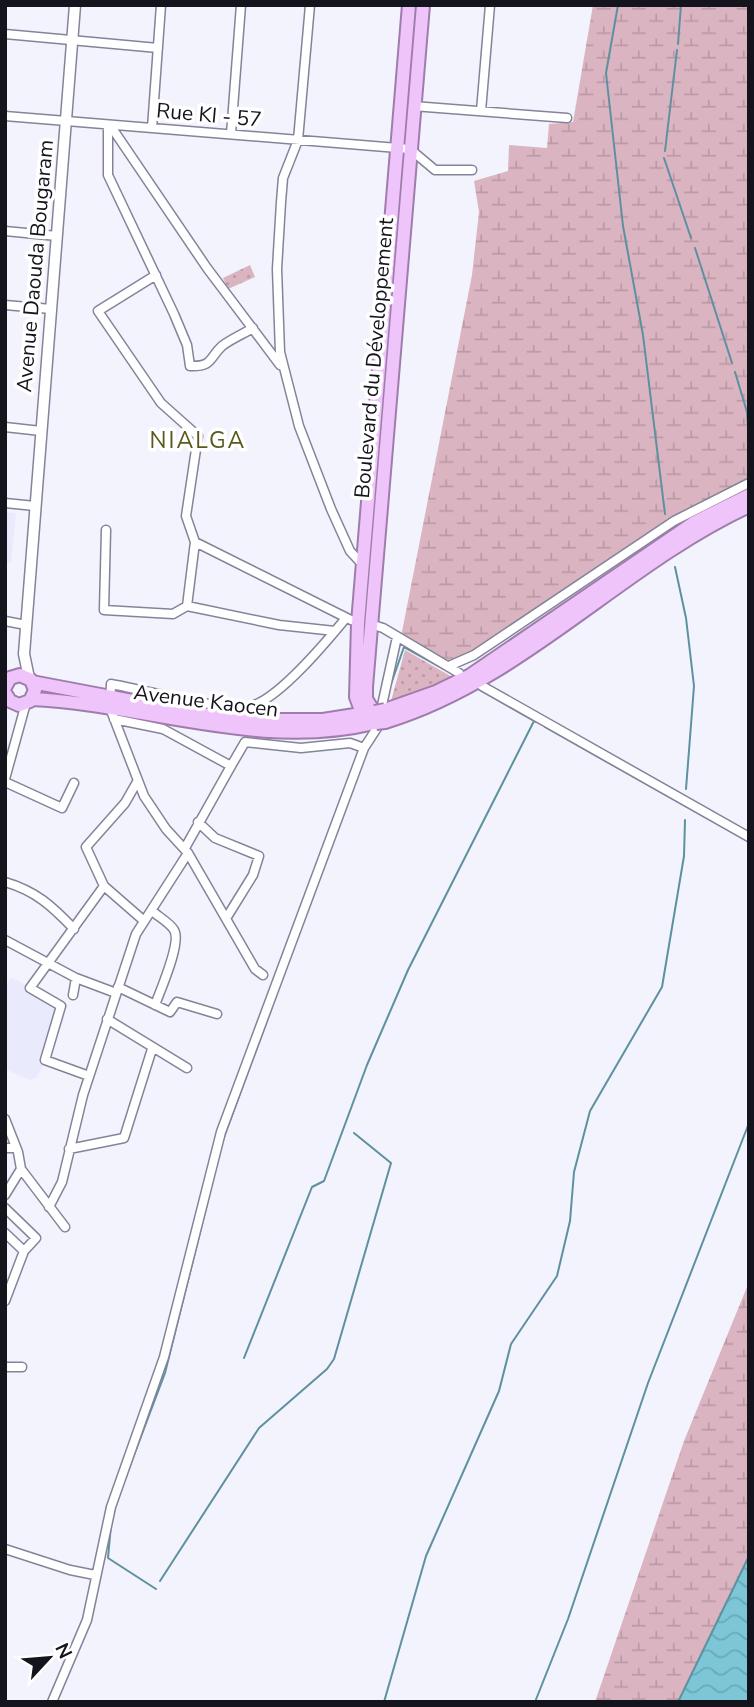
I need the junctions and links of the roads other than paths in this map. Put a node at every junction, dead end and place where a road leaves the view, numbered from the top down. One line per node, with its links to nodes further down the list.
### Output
1 (75, 5): 9 (street, Avenue Daouda Bougaram)
2 (161, 5): 10 (street)
3 (241, 5): 18 (street)
4 (310, 5): 19 (street)
5 (409, 5): 20 (highway, Boulevard du Développement)
6 (423, 5): 11 (highway, Boulevard du Développement)
7 (490, 5): 12 (street)
8 (5, 34): 9 (street)
9 (72, 40): 10 (street); 15 (street, Avenue Daouda Bougaram)
10 (158, 48): 17 (street)
11 (413, 106): 12 (street); 20 (highway, Boulevard du Développement)
12 (481, 111): 14 (street)
13 (5, 116): 15 (street, Rue KI - 57)
14 (567, 118)
15 (66, 121): 16 (street, Rue KI - 57); 23 (street, Avenue Daouda Bougaram)
16 (109, 125): 17 (street, Rue KI - 57); 24 (street); 27 (street)
17 (152, 128): 18 (street, Rue KI - 57)
18 (231, 134): 19 (street, Rue KI - 57)
19 (298, 140): 20 (street, Rue KI - 57); 28 (street)
20 (404, 148): 21 (street); 35 (highway, Boulevard du Développement)
21 (472, 170)
22 (5, 231): 23 (street)
23 (57, 236): 26 (street, Avenue Daouda Bougaram)
24 (156, 275): 27 (street); 37 (street)
25 (5, 305): 26 (street)
26 (51, 309): 30 (street, Avenue Daouda Bougaram)
27 (253, 328): 28 (street)
28 (282, 368): 38 (street)
29 (5, 427): 30 (street)
30 (41, 431): 34 (street, Avenue Daouda Bougaram)
31 (749, 482): 46 (street)
32 (747, 501): 54 (highway)
33 (5, 503): 34 (street)
34 (36, 506): 42 (street, Avenue Daouda Bougaram)
35 (373, 525): 38 (highway, Boulevard du Développement); 41 (highway, Boulevard du Développement)
36 (106, 530): 39 (street)
37 (195, 542): 39 (street); 41 (street)
38 (364, 566): 41 (highway, Boulevard du Développement)
39 (187, 606): 43 (street)
40 (5, 621): 42 (street)
41 (358, 622): 43 (street); 44 (street); 51 (highway, Boulevard du Développement); 54 (highway, Boulevard du Développement)
42 (26, 625): 45 (street, Avenue Daouda Bougaram)
43 (335, 631): 52 (street)
44 (397, 637): 46 (street); 55 (street)
45 (24, 654): 48 (street, Avenue Daouda Bougaram); 50 (street, Avenue Daouda Bougaram)
46 (449, 666): 47 (street)
47 (458, 673)
48 (30, 680): 50 (highway, Avenue Kaocen); 50 (highway); 52 (highway, Avenue Kaocen)
49 (482, 686): 61 (street)
50 (13, 691): 52 (highway, Avenue Kaocen); 57 (street, Avenue Daouda Bougaram)
51 (356, 697): 53 (highway); 54 (highway, Boulevard du Développement)
52 (111, 708): 53 (highway, Avenue Kaocen); 54 (highway, Avenue Kaocen); 56 (street); 58 (street)
53 (338, 717): 54 (highway, Avenue Kaocen)
54 (376, 717)
55 (363, 748): 56 (street); 96 (street)
56 (231, 766): 60 (street)
57 (5, 780): 59 (street)
58 (137, 782): 62 (street); 64 (street)
59 (74, 783)
60 (198, 822): 62 (street); 66 (street)
61 (749, 837)
62 (187, 851): 65 (street); 66 (street)
63 (5, 882): 68 (street)
64 (104, 886): 67 (street); 68 (street)
65 (152, 911): 67 (street); 75 (street)
66 (226, 917): 71 (street)
67 (143, 920): 73 (street)
68 (74, 929): 70 (street)
69 (5, 940): 70 (street)
70 (48, 962): 72 (street); 80 (street)
71 (263, 975)
72 (76, 978): 73 (street); 74 (street)
73 (117, 990): 75 (street); 77 (street)
74 (73, 995)
75 (155, 1005): 76 (street)
76 (217, 1014)
77 (107, 1019): 78 (street); 80 (street)
78 (152, 1049): 79 (street); 84 (street)
79 (187, 1068)
80 (89, 1076): 84 (street)
81 (5, 1119): 83 (street)
82 (5, 1148): 83 (street)
83 (16, 1148): 85 (street)
84 (69, 1149): 87 (street)
85 (20, 1169): 86 (street); 87 (street)
86 (5, 1195)
87 (50, 1207): 89 (street)
88 (5, 1208): 91 (street)
89 (65, 1227)
90 (5, 1233): 91 (street)
91 (24, 1251): 92 (street)
92 (6, 1299)
93 (5, 1367): 94 (street)
94 (22, 1367)
95 (5, 1549): 96 (street)
96 (95, 1575): 97 (street)
97 (52, 1702)

